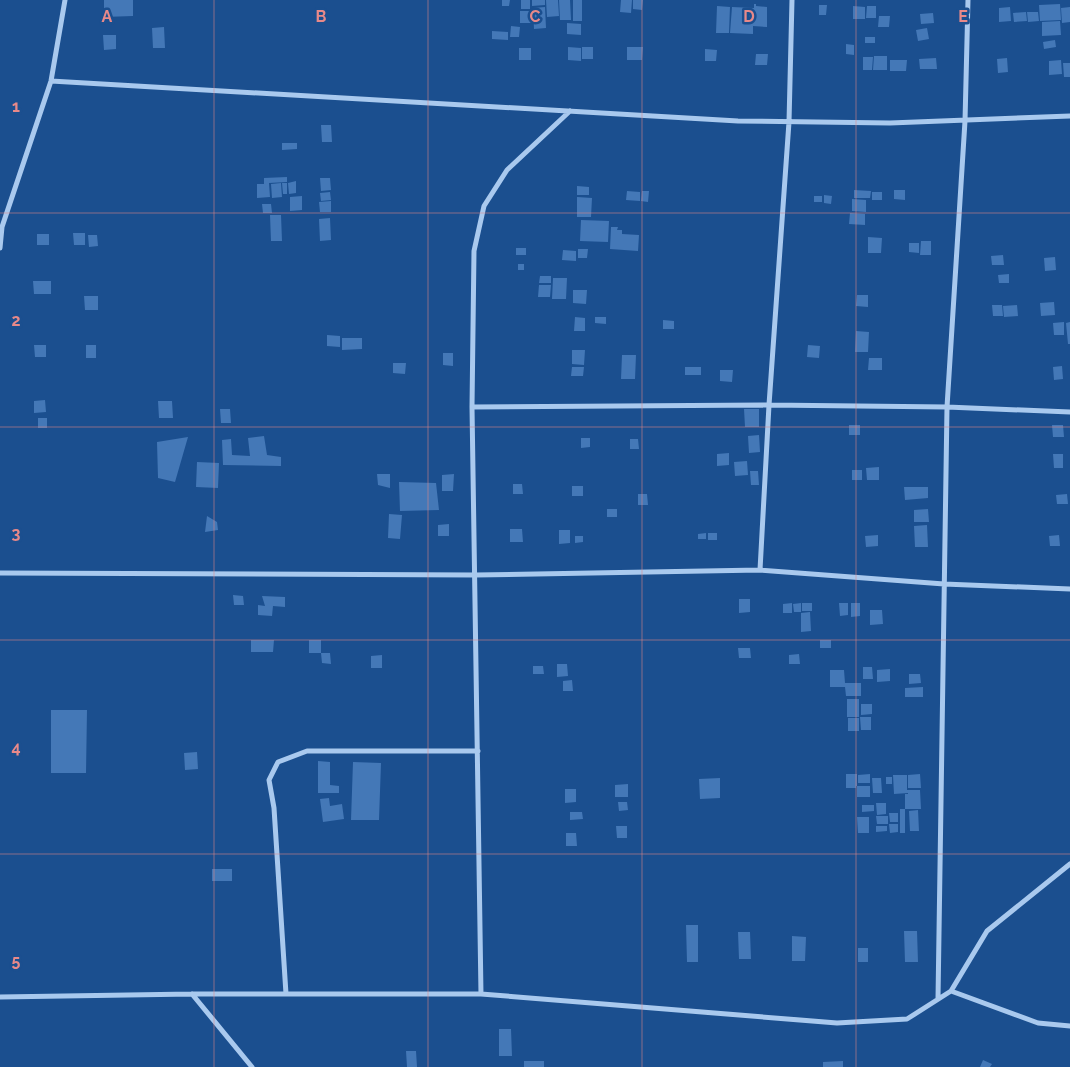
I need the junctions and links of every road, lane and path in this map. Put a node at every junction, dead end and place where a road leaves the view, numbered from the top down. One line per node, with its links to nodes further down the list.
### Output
1 (66, 0): 4 (street)
2 (792, 0): 8 (street)
3 (968, 0): 7 (street)
4 (51, 81): 5 (street); 9 (street)
5 (570, 111): 8 (street); 11 (street)
6 (1070, 116): 7 (street)
7 (965, 121): 8 (street); 12 (street)
8 (789, 122): 10 (street)
9 (0, 248)
10 (769, 405): 11 (street); 12 (street); 14 (street)
11 (472, 407): 16 (street)
12 (947, 407): 13 (street); 17 (street)
13 (1070, 412)
14 (760, 570): 16 (street); 17 (street)
15 (0, 573): 16 (street)
16 (475, 575): 19 (street)
17 (944, 584): 18 (street); 26 (street)
18 (1070, 589)
19 (478, 751): 23 (street); 24 (street)
20 (1070, 864): 21 (street)
21 (951, 991): 26 (street); 27 (street)
22 (192, 994): 23 (street); 25 (street); 28 (street)
23 (286, 994): 24 (street)
24 (481, 994): 26 (street)
25 (0, 997)
26 (938, 999)
27 (1070, 1026)
28 (252, 1067)

